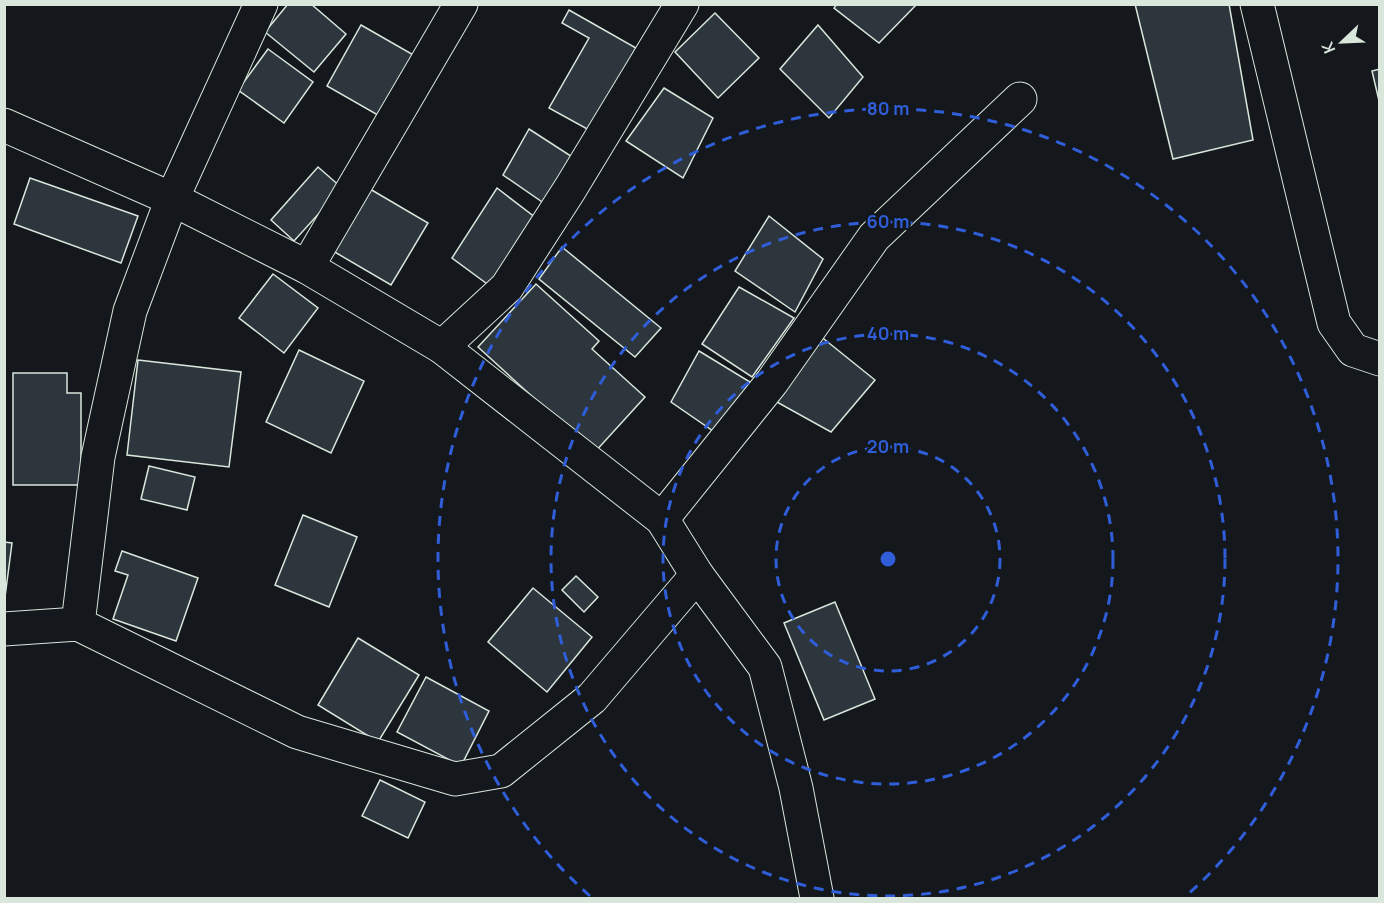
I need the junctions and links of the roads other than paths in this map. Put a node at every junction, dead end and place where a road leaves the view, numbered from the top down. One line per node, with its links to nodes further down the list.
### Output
1 (261, 4): 7 (street)
2 (461, 4): 8 (street)
3 (682, 4): 9 (street)
4 (1257, 4): 10 (street)
5 (1020, 99): 11 (street)
6 (4, 125): 7 (street)
7 (172, 198): 8 (street); 13 (street)
8 (306, 267): 9 (street)
9 (442, 347): 11 (street)
10 (1380, 360)
11 (662, 519): 12 (street)
12 (697, 575): 13 (street); 15 (street)
13 (78, 624): 14 (street)
14 (4, 629)
15 (817, 898)

